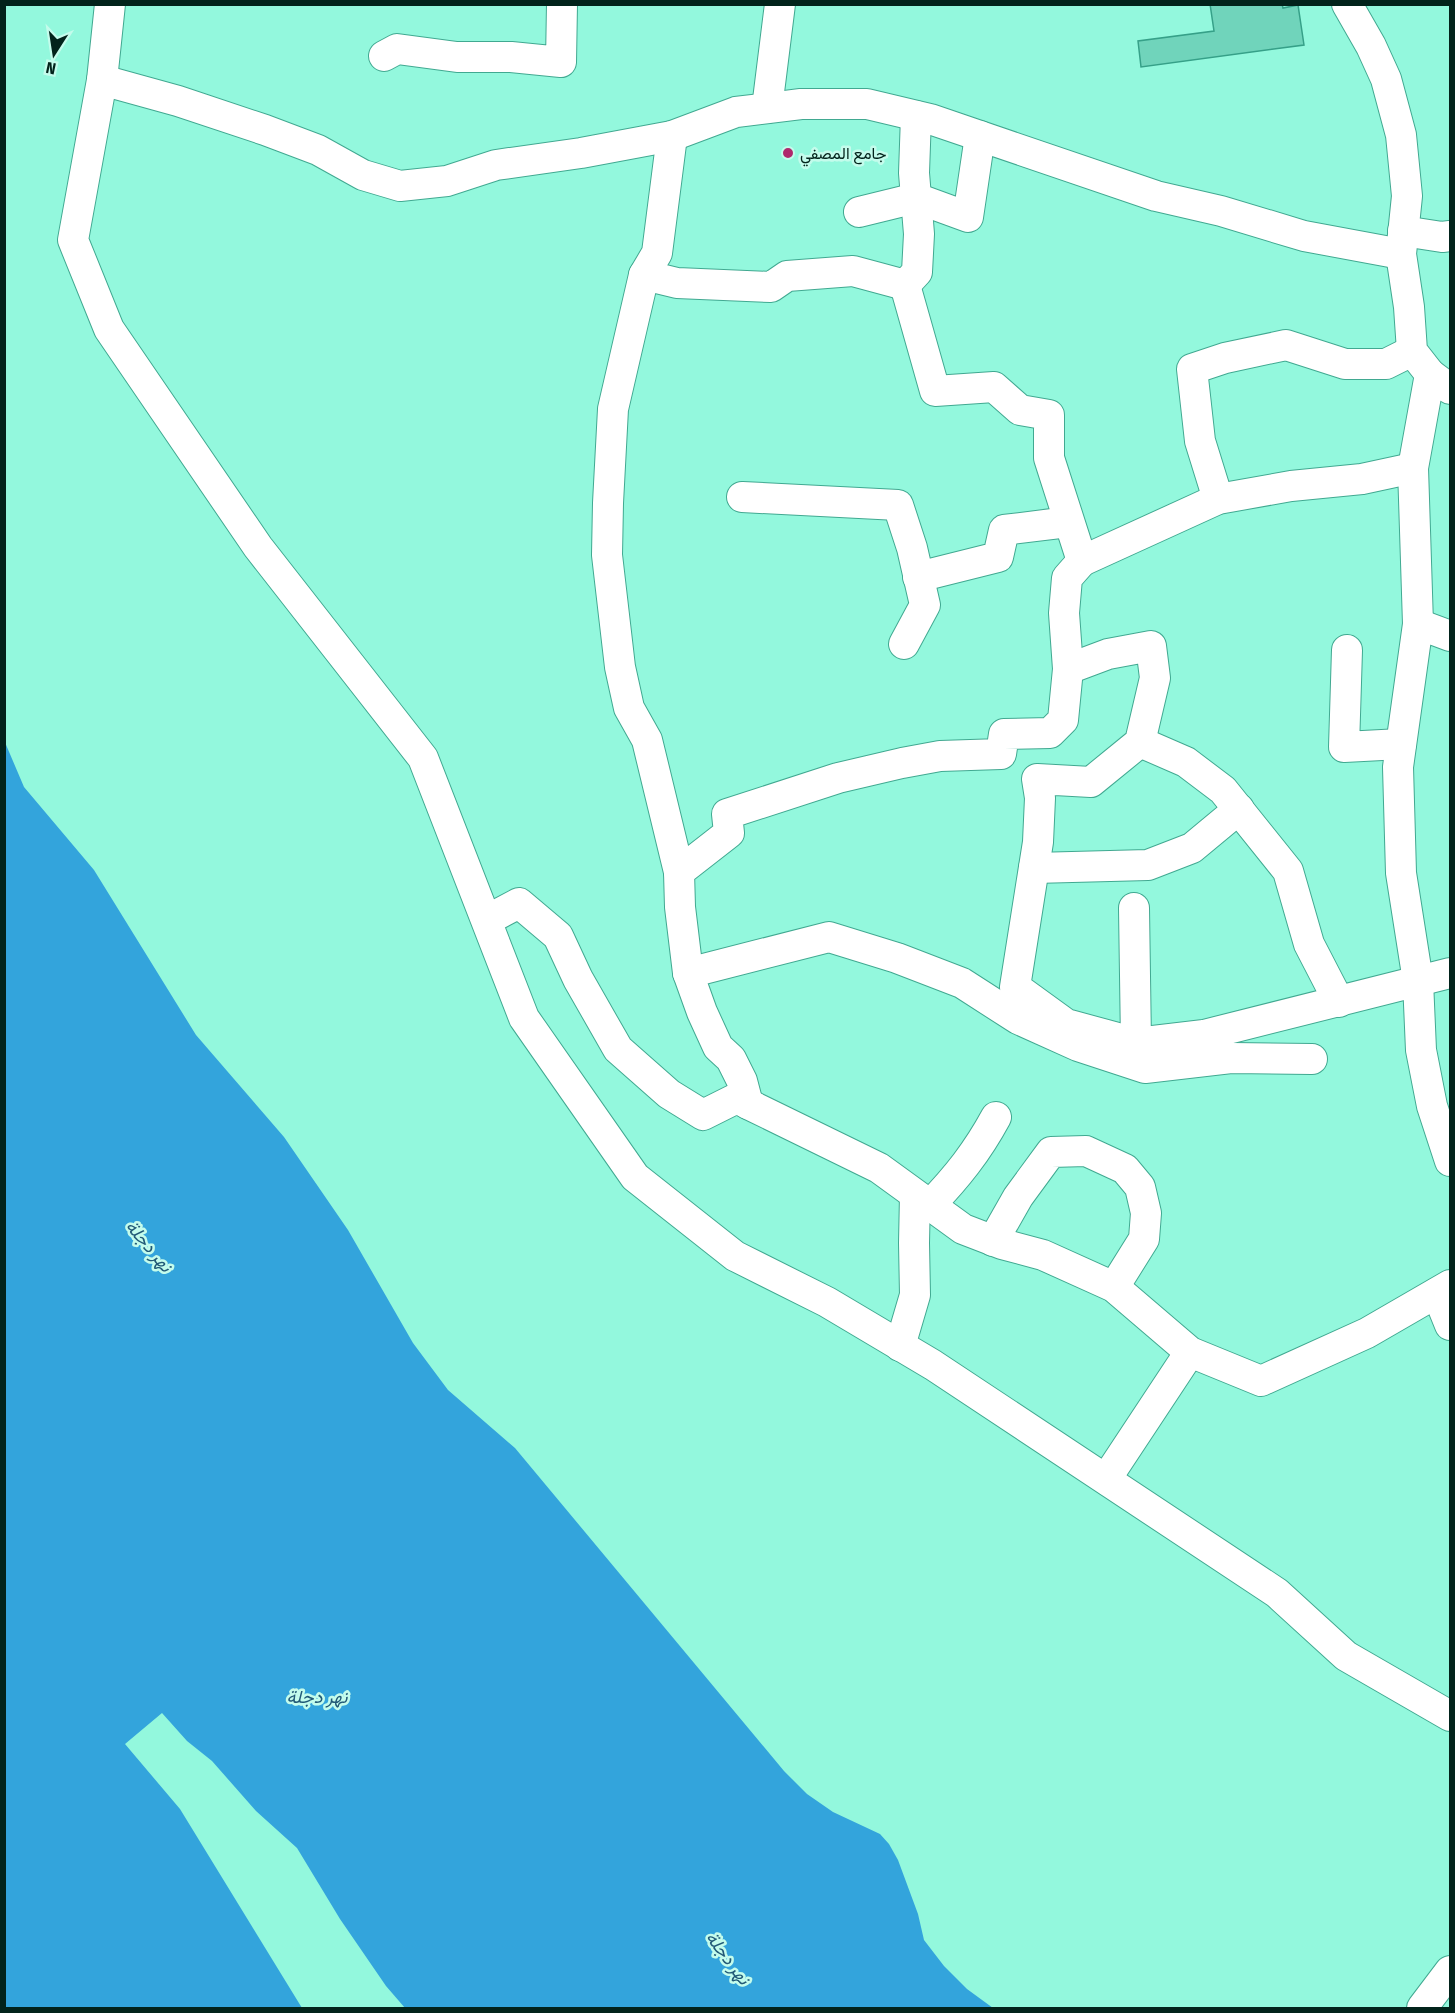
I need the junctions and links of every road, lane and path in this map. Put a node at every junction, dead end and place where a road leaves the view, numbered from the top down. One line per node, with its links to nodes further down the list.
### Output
1 (110, 4): 6 (street)
2 (562, 4): 5 (street)
3 (780, 4): 7 (street)
4 (1347, 4): 14 (street)
5 (384, 56)
6 (102, 80): 9 (street); 36 (street)
7 (767, 108): 8 (street); 9 (street)
8 (916, 116): 10 (street); 11 (street)
9 (672, 136): 15 (street)
10 (980, 136): 11 (street); 14 (street)
11 (916, 198): 12 (street); 16 (street)
12 (859, 212)
13 (1450, 236): 14 (street)
14 (1402, 243): 17 (street)
15 (644, 274): 16 (street); 34 (street)
16 (906, 285): 22 (street)
17 (1412, 351): 18 (street); 21 (street)
18 (1440, 382): 19 (street)
19 (1413, 468): 21 (street); 25 (street)
20 (742, 497): 24 (street)
21 (1218, 500): 23 (street)
22 (1068, 522): 23 (street); 24 (street)
23 (1082, 561): 29 (street)
24 (918, 577): 27 (street)
25 (1418, 624): 26 (street); 31 (street)
26 (1450, 636)
27 (904, 645)
28 (1347, 650): 31 (street)
29 (1068, 669): 30 (street); 34 (street)
30 (1140, 742): 32 (street); 33 (street)
31 (1401, 744): 39 (street)
32 (1239, 809): 33 (street); 40 (street)
33 (1034, 867): 41 (street)
34 (679, 872): 37 (street)
35 (1134, 908): 41 (street)
36 (487, 920): 43 (street); 51 (street)
37 (688, 973): 42 (street); 43 (street)
38 (1450, 973): 39 (street)
39 (1418, 981): 40 (street); 45 (street)
40 (1339, 1002): 41 (street)
41 (1137, 1043)
42 (1312, 1059)
43 (748, 1104): 46 (street)
44 (996, 1117): 46 (street)
45 (1450, 1161)
46 (923, 1200): 47 (street); 51 (street)
47 (993, 1241): 48 (street); 48 (street)
48 (1114, 1287): 52 (street)
49 (1444, 1289): 50 (street); 52 (street)
50 (1450, 1325)
51 (900, 1346): 53 (street)
52 (1190, 1352): 53 (street)
53 (1108, 1481): 54 (street)
54 (1450, 1716)
55 (1450, 1971): 56 (street)
56 (1422, 2008)

